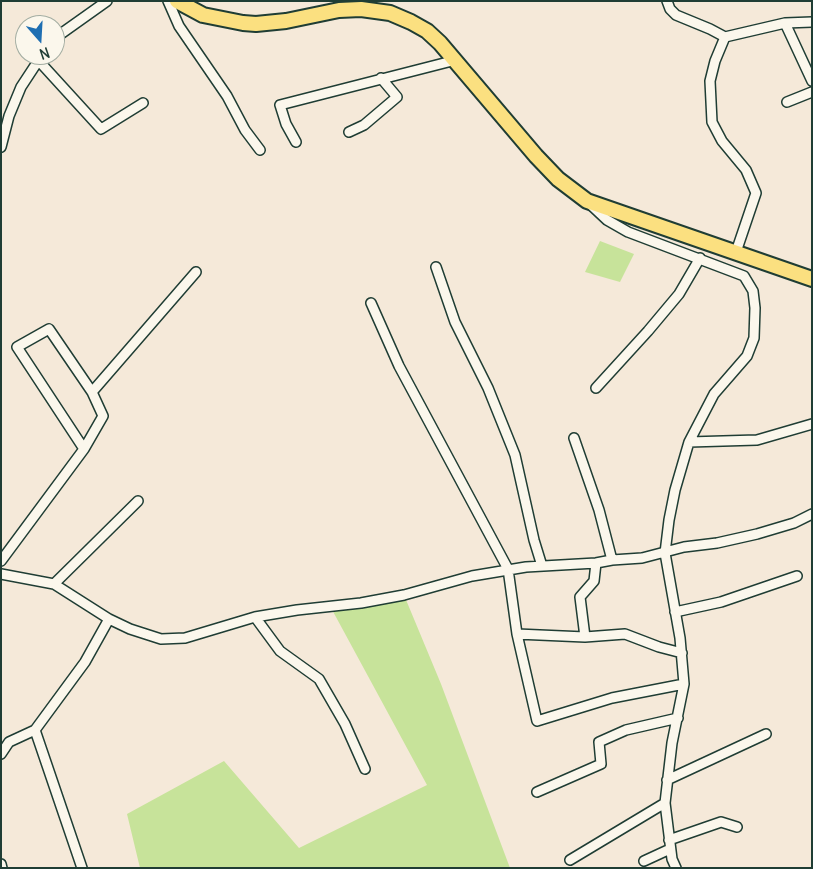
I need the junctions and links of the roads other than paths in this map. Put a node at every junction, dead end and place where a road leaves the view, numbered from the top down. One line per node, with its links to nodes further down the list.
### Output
1 (107, 1): 7 (street)
2 (168, 1): 20 (street)
3 (177, 1): 9 (highway)
4 (667, 1): 8 (street)
5 (812, 22): 6 (street)
6 (786, 23): 8 (street); 13 (street)
7 (65, 31)
8 (725, 37): 22 (street)
9 (456, 60): 12 (street); 21 (highway)
10 (35, 65): 19 (street)
11 (46, 65): 16 (street)
12 (381, 78): 17 (street); 18 (street)
13 (812, 81)
14 (812, 92): 15 (street)
15 (787, 102)
16 (143, 103)
17 (349, 132)
18 (296, 142)
19 (1, 147)
20 (260, 150)
21 (587, 201): 22 (highway); 23 (street)
22 (736, 252): 26 (highway)
23 (700, 258): 28 (street); 32 (street)
24 (436, 267): 40 (street)
25 (196, 272): 29 (street)
26 (812, 279)
27 (371, 302): 41 (street)
28 (596, 388)
29 (92, 392): 33 (street); 33 (street)
30 (812, 424): 32 (street)
31 (574, 438): 37 (street)
32 (689, 442): 36 (street)
33 (84, 449): 38 (street)
34 (138, 501): 44 (street)
35 (812, 514): 36 (street)
36 (665, 552): 37 (street); 45 (street)
37 (612, 560): 39 (street)
38 (1, 561)
39 (596, 563): 40 (street); 49 (street)
40 (542, 566): 41 (street)
41 (508, 569): 46 (street); 48 (street)
42 (1, 574): 44 (street)
43 (797, 576): 45 (street)
44 (54, 584): 47 (street)
45 (675, 612): 50 (street)
46 (254, 617): 47 (street); 57 (street)
47 (109, 619): 53 (street)
48 (517, 634): 49 (street); 51 (street)
49 (585, 637): 50 (street)
50 (682, 653): 51 (street)
51 (684, 684): 52 (street)
52 (678, 718): 58 (street); 59 (street)
53 (35, 730): 55 (street); 67 (street)
54 (766, 734): 58 (street)
55 (5, 740): 56 (street)
56 (1, 754)
57 (365, 769)
58 (667, 780): 60 (street)
59 (537, 792)
60 (664, 803): 62 (street); 63 (street)
61 (737, 827): 62 (street)
62 (669, 844): 64 (street); 68 (street)
63 (570, 860)
64 (644, 861)
65 (1, 864): 66 (street)
66 (2, 868)
67 (82, 868)
68 (676, 868)

